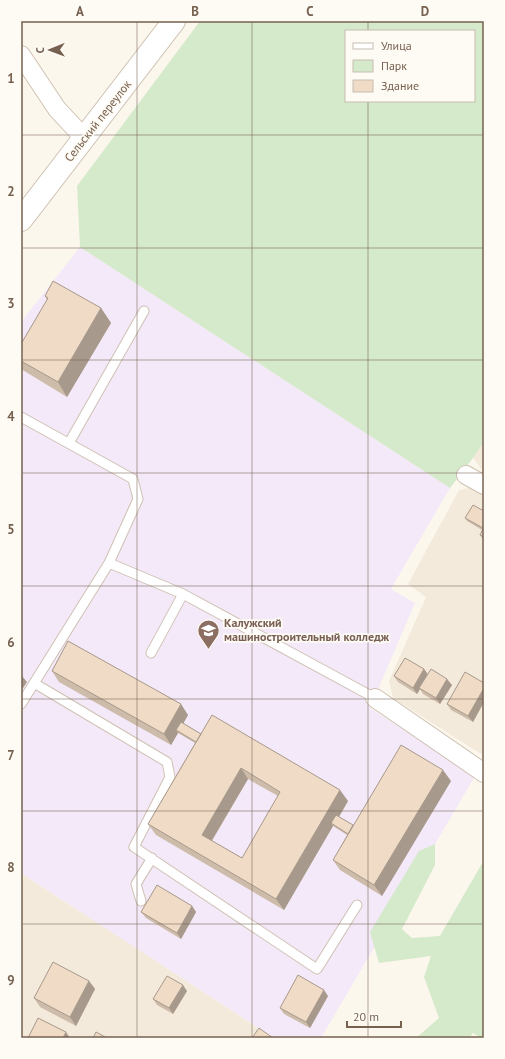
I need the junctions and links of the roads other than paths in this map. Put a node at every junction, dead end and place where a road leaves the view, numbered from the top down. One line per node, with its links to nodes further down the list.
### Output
1 (174, 21): 3 (street, Сельский переулок)
2 (21, 55): 3 (street)
3 (84, 138): 4 (street, Сельский переулок)
4 (21, 220)
5 (144, 311): 7 (lane)
6 (21, 416): 7 (lane)
7 (69, 443): 10 (lane)
8 (466, 475): 9 (street)
9 (484, 485)
10 (110, 563): 11 (lane); 13 (lane)
11 (183, 594): 12 (lane); 14 (lane)
12 (152, 653)
13 (34, 683): 15 (lane); 17 (lane)
14 (374, 698): 16 (street)
15 (21, 704)
16 (484, 773)
17 (152, 858): 18 (lane); 19 (lane)
18 (141, 901)
19 (357, 905)

